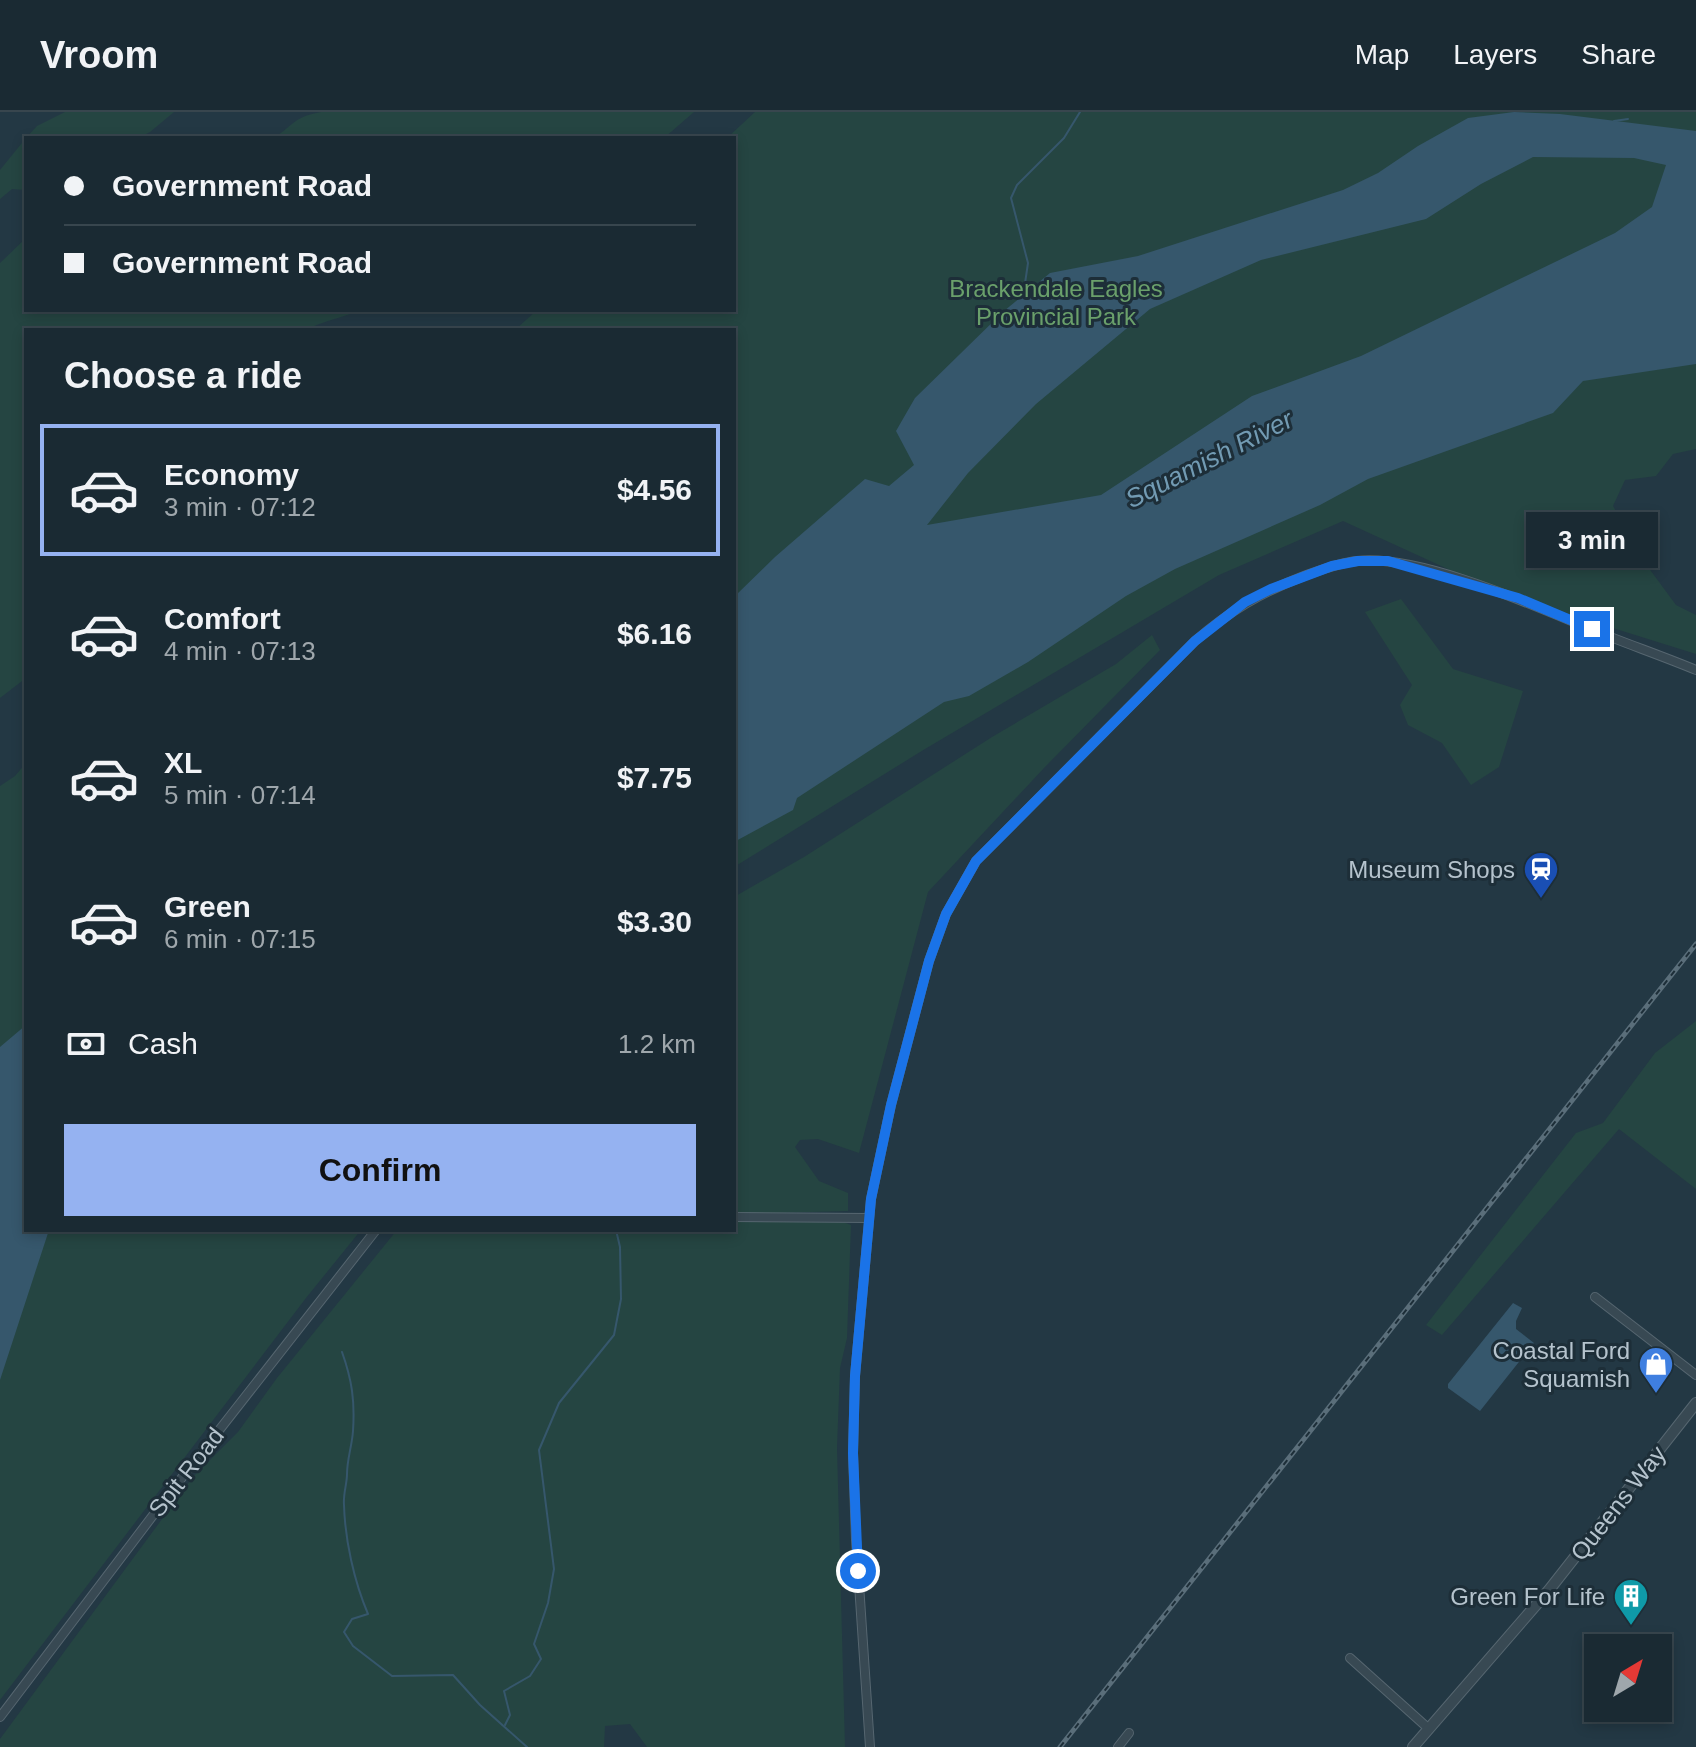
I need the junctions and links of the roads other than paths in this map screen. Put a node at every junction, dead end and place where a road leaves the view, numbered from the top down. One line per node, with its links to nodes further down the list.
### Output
1 (1696, 670): 3 (street)
2 (736, 1217): 3 (street)
3 (869, 1218): 12 (street)
4 (374, 1232): 9 (street, Spit Road)
5 (1595, 1297): 6 (street)
6 (1696, 1375)
7 (1696, 1403): 10 (street, Queens Way)
8 (1350, 1658): 10 (street)
9 (0, 1717)
10 (1429, 1729): 14 (street, Queens Way)
11 (1129, 1733): 13 (street)
12 (870, 1747)
13 (1118, 1747)
14 (1413, 1747)

